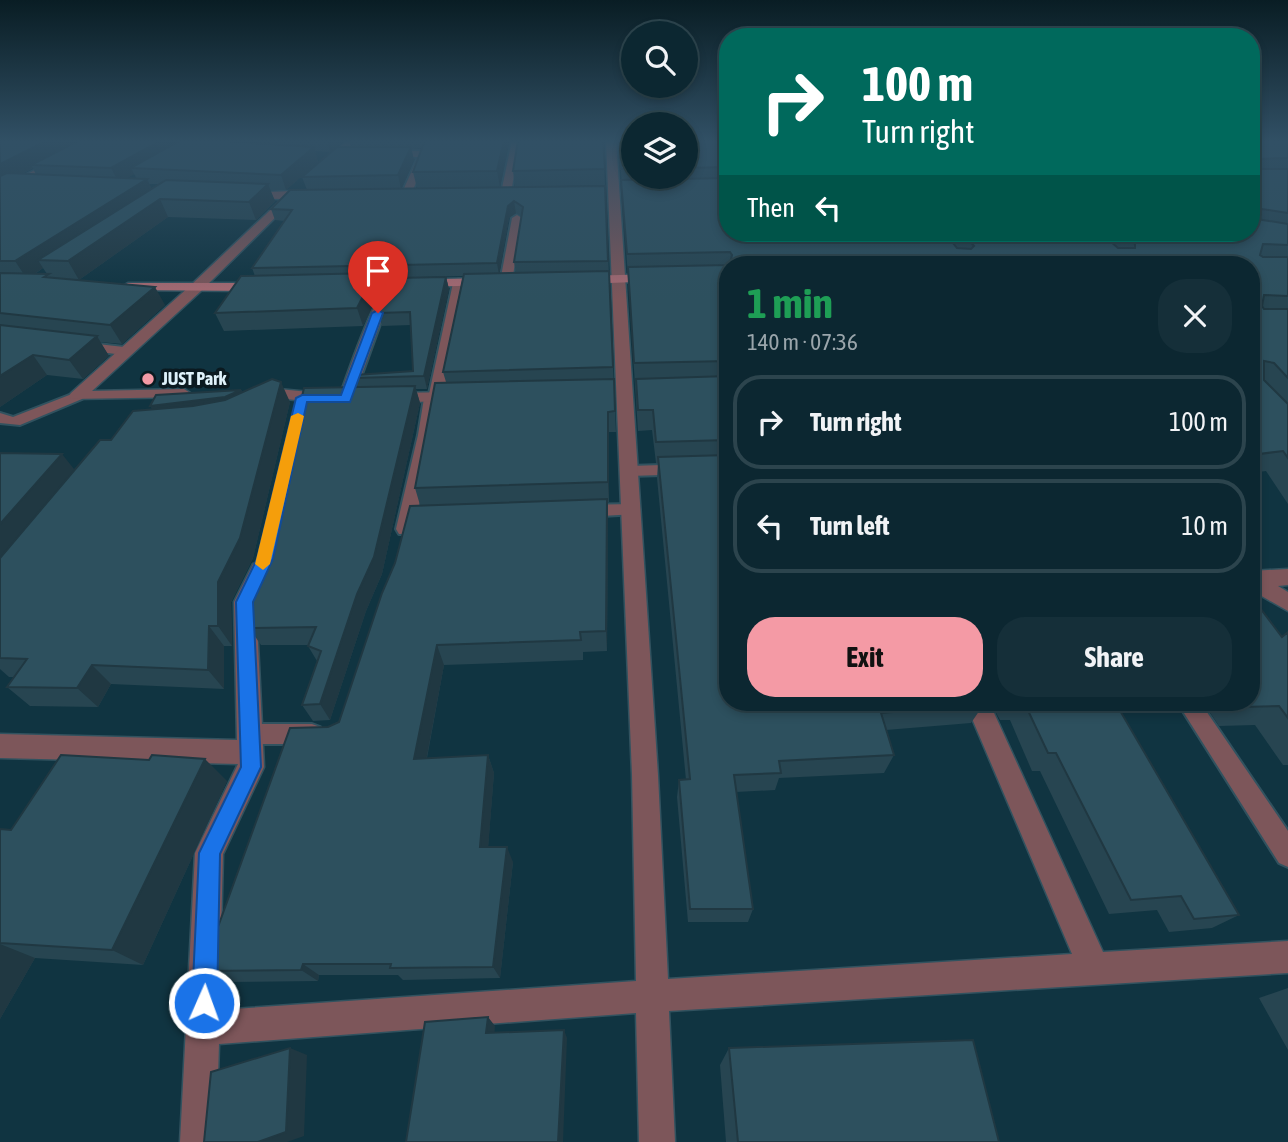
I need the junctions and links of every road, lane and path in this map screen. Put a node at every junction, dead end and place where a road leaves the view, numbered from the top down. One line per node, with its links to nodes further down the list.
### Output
1 (293, 193): 9 (street)
2 (506, 193): 4 (street)
3 (615, 193): 13 (street)
4 (494, 194)
5 (237, 195): 9 (street)
6 (394, 195): 7 (street)
7 (406, 195): 8 (street)
8 (419, 195)
9 (290, 196): 10 (street); 21 (street)
10 (329, 196)
11 (517, 218): 15 (lane)
12 (665, 278): 13 (street)
13 (619, 279): 14 (street); 34 (street)
14 (573, 280)
15 (513, 281): 16 (street)
16 (459, 283): 17 (street); 28 (lane)
17 (392, 284): 18 (street); 29 (lane)
18 (338, 285)
19 (108, 287): 21 (street)
20 (270, 287): 21 (street)
21 (195, 288): 23 (street)
22 (69, 344): 23 (lane)
23 (124, 351): 26 (street)
24 (203, 394): 26 (street)
25 (291, 395): 29 (street); 30 (street); 32 (street)
26 (77, 396): 31 (lane)
27 (476, 396): 28 (street)
28 (433, 397): 29 (street); 37 (lane)
29 (346, 399)
30 (244, 400)
31 (0, 418)
32 (296, 425)
33 (719, 468): 34 (lane)
34 (629, 471): 35 (street)
35 (631, 509): 36 (lane); 51 (street)
36 (561, 512)
37 (402, 541)
38 (268, 546): 46 (street)
39 (1288, 577): 40 (street)
40 (1260, 579)
41 (1260, 585): 42 (street)
42 (1288, 603)
43 (981, 711): 50 (street)
44 (1194, 711): 48 (lane)
45 (340, 733): 46 (lane)
46 (250, 743): 47 (street); 52 (street)
47 (0, 746)
48 (1288, 854)
49 (1288, 957): 50 (street)
50 (1094, 969): 51 (street)
51 (652, 996): 52 (street); 54 (street)
52 (203, 1028): 53 (street)
53 (198, 1142)
54 (657, 1142)

